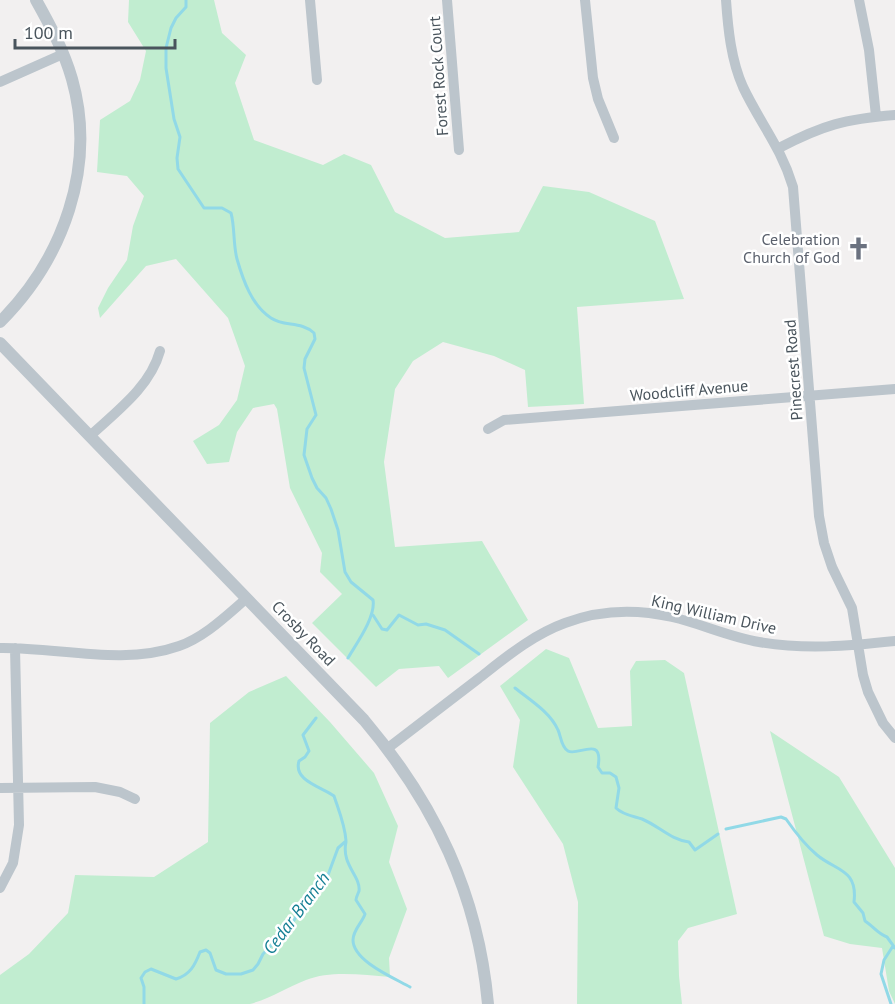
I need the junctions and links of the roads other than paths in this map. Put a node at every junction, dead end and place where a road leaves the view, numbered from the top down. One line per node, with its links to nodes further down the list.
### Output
1 (36, 0): 7 (street)
2 (310, 0): 8 (street)
3 (447, 0): 14 (street, Forest Rock Court)
4 (585, 0): 12 (street)
5 (726, 0): 13 (street, Pinecrest Road)
6 (859, 0): 11 (street)
7 (63, 54): 9 (street); 15 (street)
8 (317, 80)
9 (0, 82)
10 (895, 115): 11 (street)
11 (876, 116): 13 (street)
12 (614, 138)
13 (779, 148): 19 (street, Pinecrest Road)
14 (459, 150)
15 (0, 322)
16 (0, 343): 21 (street, Crosby Road)
17 (160, 351): 21 (street)
18 (895, 389): 19 (street, Woodcliff Avenue)
19 (810, 396): 20 (street, Woodcliff Avenue); 24 (street, Pinecrest Road)
20 (488, 429)
21 (90, 436): 22 (street, Crosby Road)
22 (247, 598): 26 (street); 28 (street, Crosby Road)
23 (895, 641): 24 (street, King William Drive)
24 (859, 645): 27 (street, Pinecrest Road); 28 (street, King William Drive)
25 (0, 648): 26 (street)
26 (15, 648): 29 (street)
27 (895, 738)
28 (388, 748): 33 (street, Crosby Road)
29 (19, 787): 30 (street); 31 (street); 32 (street)
30 (0, 788)
31 (135, 799)
32 (0, 888)
33 (488, 1004)

